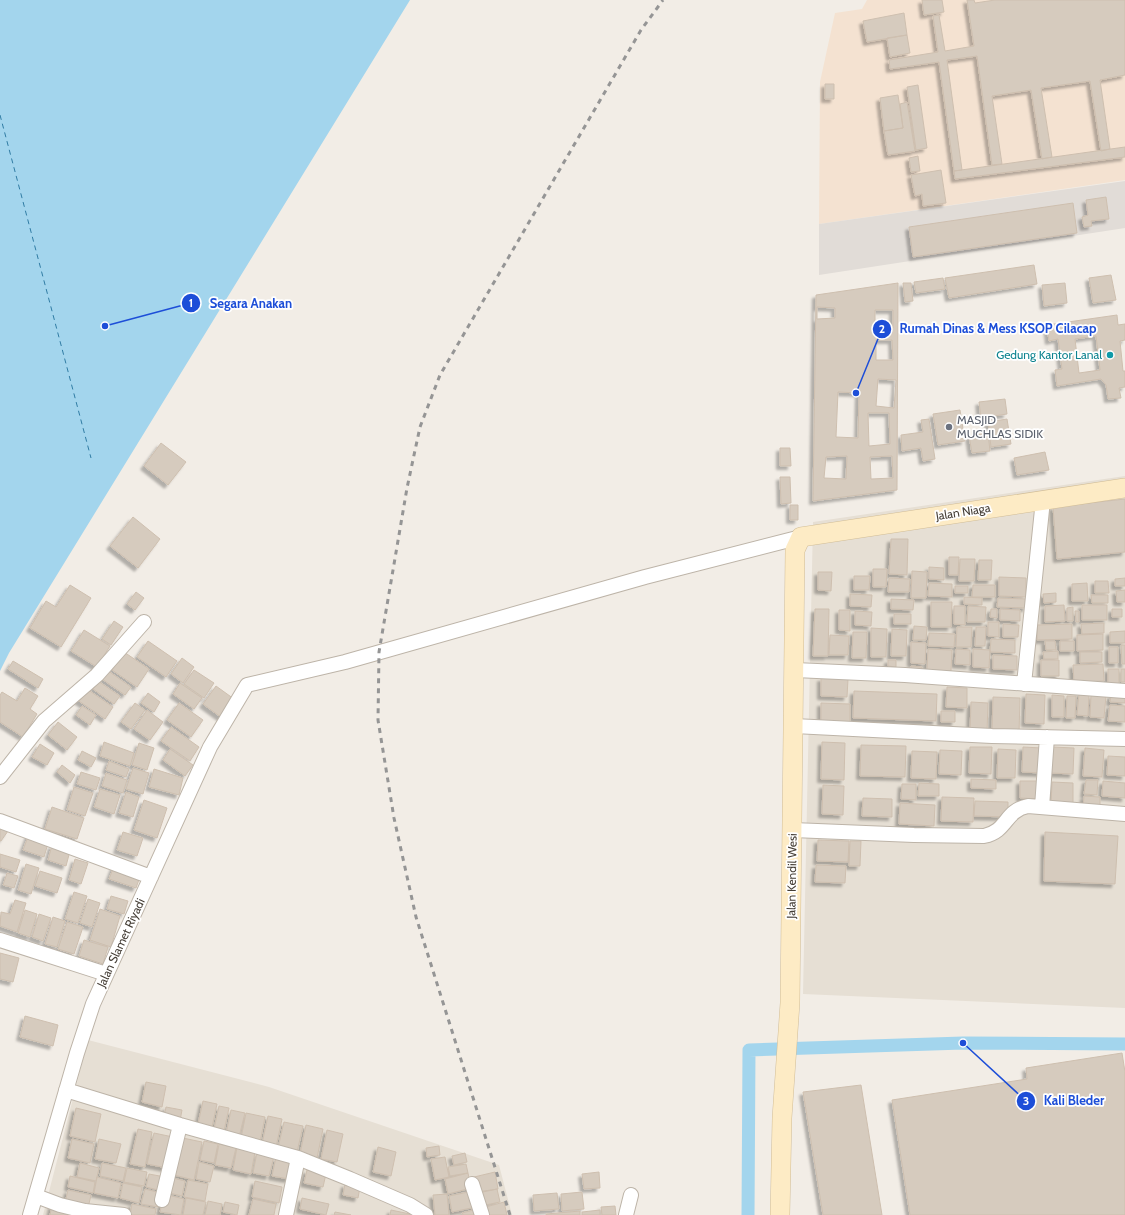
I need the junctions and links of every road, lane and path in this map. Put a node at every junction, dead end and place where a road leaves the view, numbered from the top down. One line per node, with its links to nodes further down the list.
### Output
1 (1125, 488): 2 (main road, Jalan Niaga)
2 (1044, 500): 3 (main road, Jalan Niaga); 6 (street)
3 (801, 537): 5 (main road, Jalan Kendil Wesi); 16 (street, Jalan Slamet Riyadi)
4 (144, 622): 11 (street)
5 (795, 670): 6 (street); 8 (main road, Jalan Kendil Wesi)
6 (1024, 684): 7 (street)
7 (1125, 691)
8 (794, 726): 9 (street); 15 (main road, Jalan Kendil Wesi)
9 (1047, 737): 10 (street); 12 (street)
10 (1125, 739)
11 (0, 777)
12 (1042, 807): 13 (street); 15 (street)
13 (1125, 814)
14 (0, 821): 16 (street)
15 (793, 830): 32 (main road, Jalan Kendil Wesi)
16 (151, 877): 18 (street, Jalan Slamet Riyadi)
17 (0, 940): 18 (street)
18 (106, 974): 19 (street, Jalan Slamet Riyadi)
19 (66, 1090): 20 (street); 24 (street, Jalan Slamet Riyadi)
20 (180, 1125): 21 (street); 25 (street)
21 (298, 1158): 28 (street); 29 (street)
22 (472, 1184): 30 (street)
23 (631, 1195): 31 (street)
24 (36, 1196): 26 (street, Jalan Slamet Riyadi); 27 (street)
25 (162, 1200)
26 (30, 1215)
27 (124, 1215)
28 (286, 1215)
29 (426, 1215)
30 (482, 1215)
31 (626, 1215)
32 (780, 1215)

